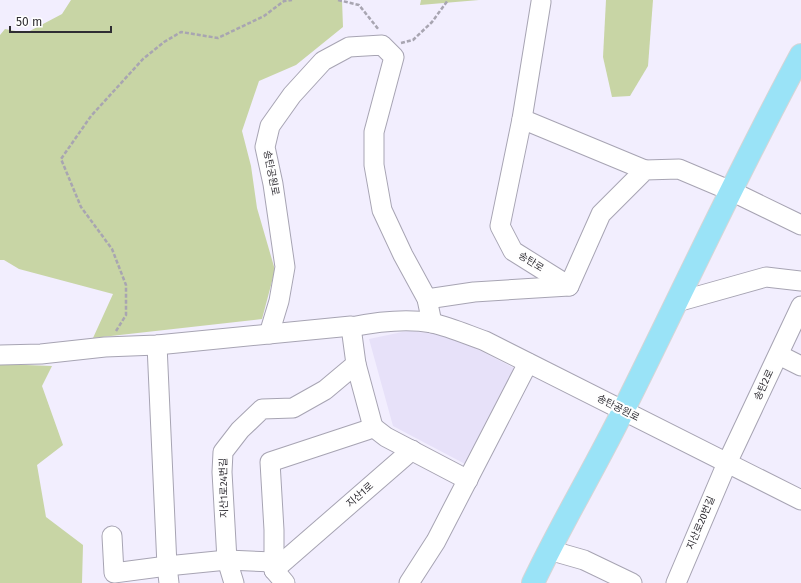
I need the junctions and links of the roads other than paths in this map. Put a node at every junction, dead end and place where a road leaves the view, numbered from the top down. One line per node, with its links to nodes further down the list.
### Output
1 (541, 2): 3 (street, 송탄로)
2 (801, 55): 5 (main road)
3 (522, 119): 4 (street); 8 (street, 송탄로)
4 (645, 170): 5 (street); 8 (street)
5 (731, 191): 6 (street); 10 (main road)
6 (801, 225)
7 (801, 281): 10 (street)
8 (569, 286): 9 (street)
9 (427, 299): 12 (street); 14 (street, 송탄공원로)
10 (677, 302): 21 (main road)
11 (801, 306): 17 (street, 송탄2로)
12 (432, 323): 13 (street, 송탄공원로); 18 (street, 송탄공원로)
13 (351, 327): 14 (street, 송탄공원로); 19 (street)
14 (269, 334): 15 (street, 송탄공원로)
15 (157, 345): 16 (street, 송탄공원로); 31 (street)
16 (0, 355)
17 (779, 355): 20 (street); 24 (street, 송탄2로)
18 (528, 363): 21 (street, 송탄공원로); 25 (street)
19 (356, 364): 22 (street); 29 (street, 지산1로24번길)
20 (801, 366)
21 (623, 411): 24 (street, 송탄공원로); 28 (main road)
22 (373, 427): 23 (street); 30 (street)
23 (412, 450): 25 (street); 30 (street, 지산1로)
24 (727, 463): 26 (street, 송탄공원로); 36 (street, 지산로20번길)
25 (468, 480): 33 (street)
26 (801, 500)
27 (112, 536): 31 (street)
28 (549, 550): 34 (main road); 35 (street)
29 (227, 560): 30 (street); 31 (street); 32 (street, 지산1로24번길)
30 (278, 571)
31 (168, 574)
32 (234, 583)
33 (409, 583)
34 (533, 583)
35 (632, 583)
36 (676, 583)

